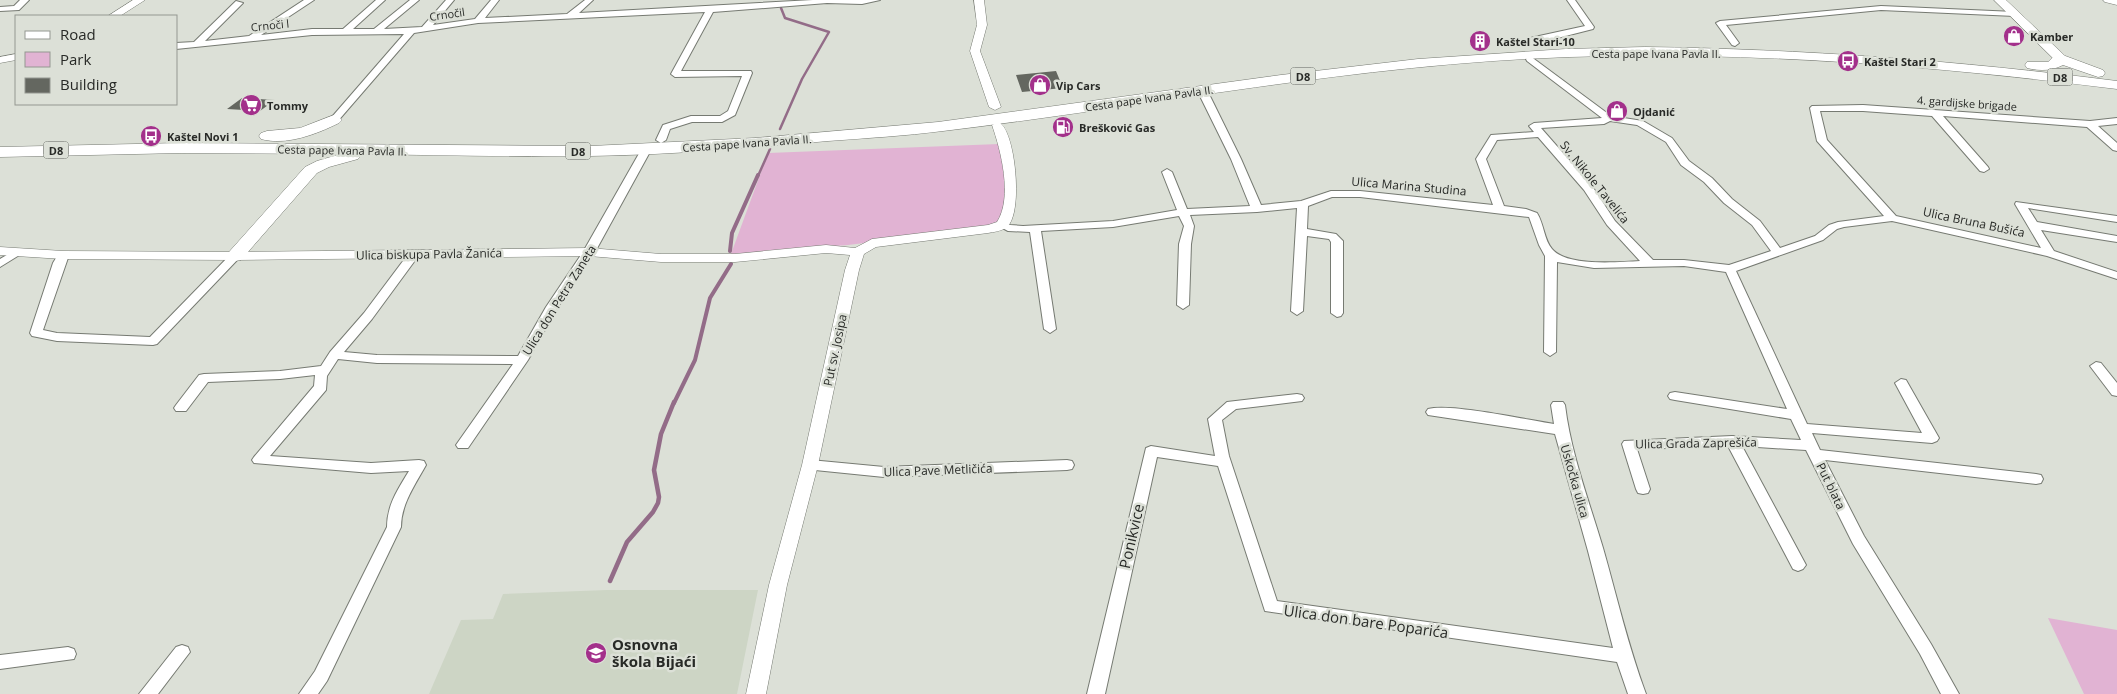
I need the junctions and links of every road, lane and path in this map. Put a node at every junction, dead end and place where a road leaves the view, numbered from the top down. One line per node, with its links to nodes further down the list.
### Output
1 (26, 0): 18 (street)
2 (140, 0): 21 (street)
3 (310, 0): 28 (street)
4 (381, 0): 26 (street)
5 (415, 0): 27 (street)
6 (450, 0): 24 (street)
7 (495, 0): 23 (street)
8 (589, 0): 22 (street)
9 (876, 0): 17 (street, Crnočil)
10 (979, 0): 44 (street)
11 (1571, 0): 31 (street)
12 (1854, 0): 19 (street)
13 (2000, 0): 20 (main road)
14 (2109, 0): 15 (main road)
15 (2117, 2)
16 (239, 4): 30 (street)
17 (711, 8): 22 (street, Crnočil); 54 (street)
18 (0, 9)
19 (1864, 9): 20 (street); 29 (street)
20 (2016, 14): 34 (main road)
21 (115, 15)
22 (568, 17): 23 (street, Crnočil)
23 (478, 21): 24 (street, Crnočil)
24 (425, 29): 25 (street, Crnočil)
25 (411, 31): 27 (street, Crnoči l); 48 (street)
26 (346, 32): 27 (street, Crnoči l); 28 (street, Crnoči l)
27 (375, 32)
28 (249, 38): 30 (street, Crnoči l)
29 (1734, 43)
30 (196, 44): 32 (street, Crnoči l)
31 (1533, 44)
32 (178, 46)
33 (15, 57): 36 (street)
34 (2060, 58): 37 (main road); 38 (main road)
35 (1530, 59): 47 (street)
36 (0, 60)
37 (2006, 68): 38 (main road, Cesta pape Ivana Pavla II. / D8); 39 (main road, Cesta pape Ivana Pavla II. / D8); 40 (main road, Cesta pape Ivana Pavla II. / D8); 41 (main road); 43 (main road, Cesta pape Ivana Pavla II. / D8)
38 (2117, 78)
39 (2117, 85)
40 (1202, 90): 42 (main road, Cesta pape Ivana Pavla II. / D8); 66 (street)
41 (2117, 97)
42 (1109, 104): 51 (main road); 52 (main road, Cesta pape Ivana Pavla II. / D8)
43 (1047, 106): 44 (main road); 46 (main road, Cesta pape Ivana Pavla II. / D8)
44 (995, 107): 46 (main road)
45 (1935, 114): 50 (street, 4. gardijske brigade); 61 (street); 68 (street, 4. gardijske brigade)
46 (953, 118): 54 (main road, Cesta pape Ivana Pavla II. / D8)
47 (1608, 118): 53 (street, Sv. Nikole Tavelića); 79 (street)
48 (334, 120): 56 (main road); 57 (main road)
49 (2117, 121): 50 (street, 4. gardijske brigade)
50 (2090, 124): 58 (street)
51 (998, 125): 52 (main road); 70 (street)
52 (938, 127): 59 (main road, Cesta pape Ivana Pavla II. / D8)
53 (1540, 134): 65 (street); 85 (street, Sv. Nikole Tavelića)
54 (661, 140): 57 (main road, Cesta pape Ivana Pavla II. / D8)
55 (0, 144): 56 (main road, Cesta pape Ivana Pavla II. / D8)
56 (239, 144): 57 (main road, Cesta pape Ivana Pavla II. / D8); 60 (main road, Cesta pape Ivana Pavla II. / D8); 62 (main road)
57 (394, 146): 59 (main road, Cesta pape Ivana Pavla II. / D8); 62 (main road)
58 (2117, 148)
59 (646, 150): 77 (street, Ulica don Petra Zaneta)
60 (0, 152)
61 (1984, 169)
62 (311, 170): 84 (main road)
63 (1167, 172): 67 (street)
64 (1304, 204): 65 (street, Ulica Marina Studina); 66 (street, Ulica Marina Studina); 73 (street)
65 (1499, 208): 81 (street, Ulica Marina Studina)
66 (1257, 209): 67 (street, Ulica Marina Studina)
67 (1182, 212): 72 (street, Ulica Marina Studina); 89 (street)
68 (1892, 218): 79 (street, Ulica Bruna Bušića); 80 (street, Ulica Bruna Bušića)
69 (2117, 218): 71 (street, Ulica Bruna Bušića)
70 (1002, 225): 72 (street, Ulica Marina Studina); 78 (street)
71 (2033, 225): 74 (street, Ulica Bruna Bušića); 80 (street, Ulica Bruna Bušića)
72 (1035, 229): 92 (street)
73 (1302, 232): 90 (street); 91 (street)
74 (2117, 239)
75 (0, 251): 76 (street, Ulica biskupa Pavla Žanića)
76 (17, 252): 82 (street, Ulica biskupa Pavla Žanića); 86 (street)
77 (590, 252): 78 (street, Ulica biskupa Pavla Žanića); 83 (street, Ulica biskupa Pavla Žanića); 95 (street, Ulica don Petra Zaneta)
78 (858, 252): 111 (street, Put sv. Josipa)
79 (1778, 252): 87 (street, Ulica Bruna Bušića)
80 (2050, 252): 88 (street, Ulica Bruna Bušića)
81 (1551, 254): 85 (street); 93 (street)
82 (63, 255): 84 (street, Ulica biskupa Pavla Žanića); 84 (street)
83 (413, 255): 84 (street, Ulica biskupa Pavla Žanića); 94 (street)
84 (235, 256)
85 (1649, 263): 87 (street)
86 (0, 264)
87 (1730, 269): 105 (street, Put blata)
88 (2117, 276)
89 (1183, 305)
90 (1297, 311)
91 (1337, 313)
92 (1050, 328)
93 (1550, 352)
94 (334, 355): 95 (street); 97 (street)
95 (522, 360): 108 (street, Ulica don Petra Zaneta)
96 (2096, 366): 99 (street)
97 (324, 370): 103 (street); 121 (street)
98 (1901, 383): 105 (street)
99 (2117, 392)
100 (1675, 396): 105 (street)
101 (1297, 398): 110 (street, Ulica don bare Poparića)
102 (1558, 405): 106 (street)
103 (181, 408)
104 (1433, 412): 106 (street, Uskočka ulica)
105 (1800, 421): 109 (street, Put blata)
106 (1561, 430): 118 (street, Uskočka ulica)
107 (1732, 441): 109 (street, Ulica Grada Zaprešića); 114 (street, Ulica Grada Zaprešića); 115 (street)
108 (463, 445)
109 (1813, 449): 113 (street, Ulica Grada Zaprešića); 125 (street, Put blata)
110 (1224, 462): 118 (street, Ulica don bare Poparića); 123 (street, Ponikvice)
111 (810, 465): 112 (street, Ulica Pave Metličića); 122 (street, Put sv. Josipa)
112 (1067, 465)
113 (2036, 479)
114 (1643, 490)
115 (1798, 565)
116 (182, 652): 120 (street)
117 (68, 654): 119 (street)
118 (1623, 656): 124 (street, Uskočka ulica)
119 (0, 662)
120 (148, 694)
121 (308, 694)
122 (756, 694)
123 (1096, 694)
124 (1637, 694)
125 (1950, 694)

